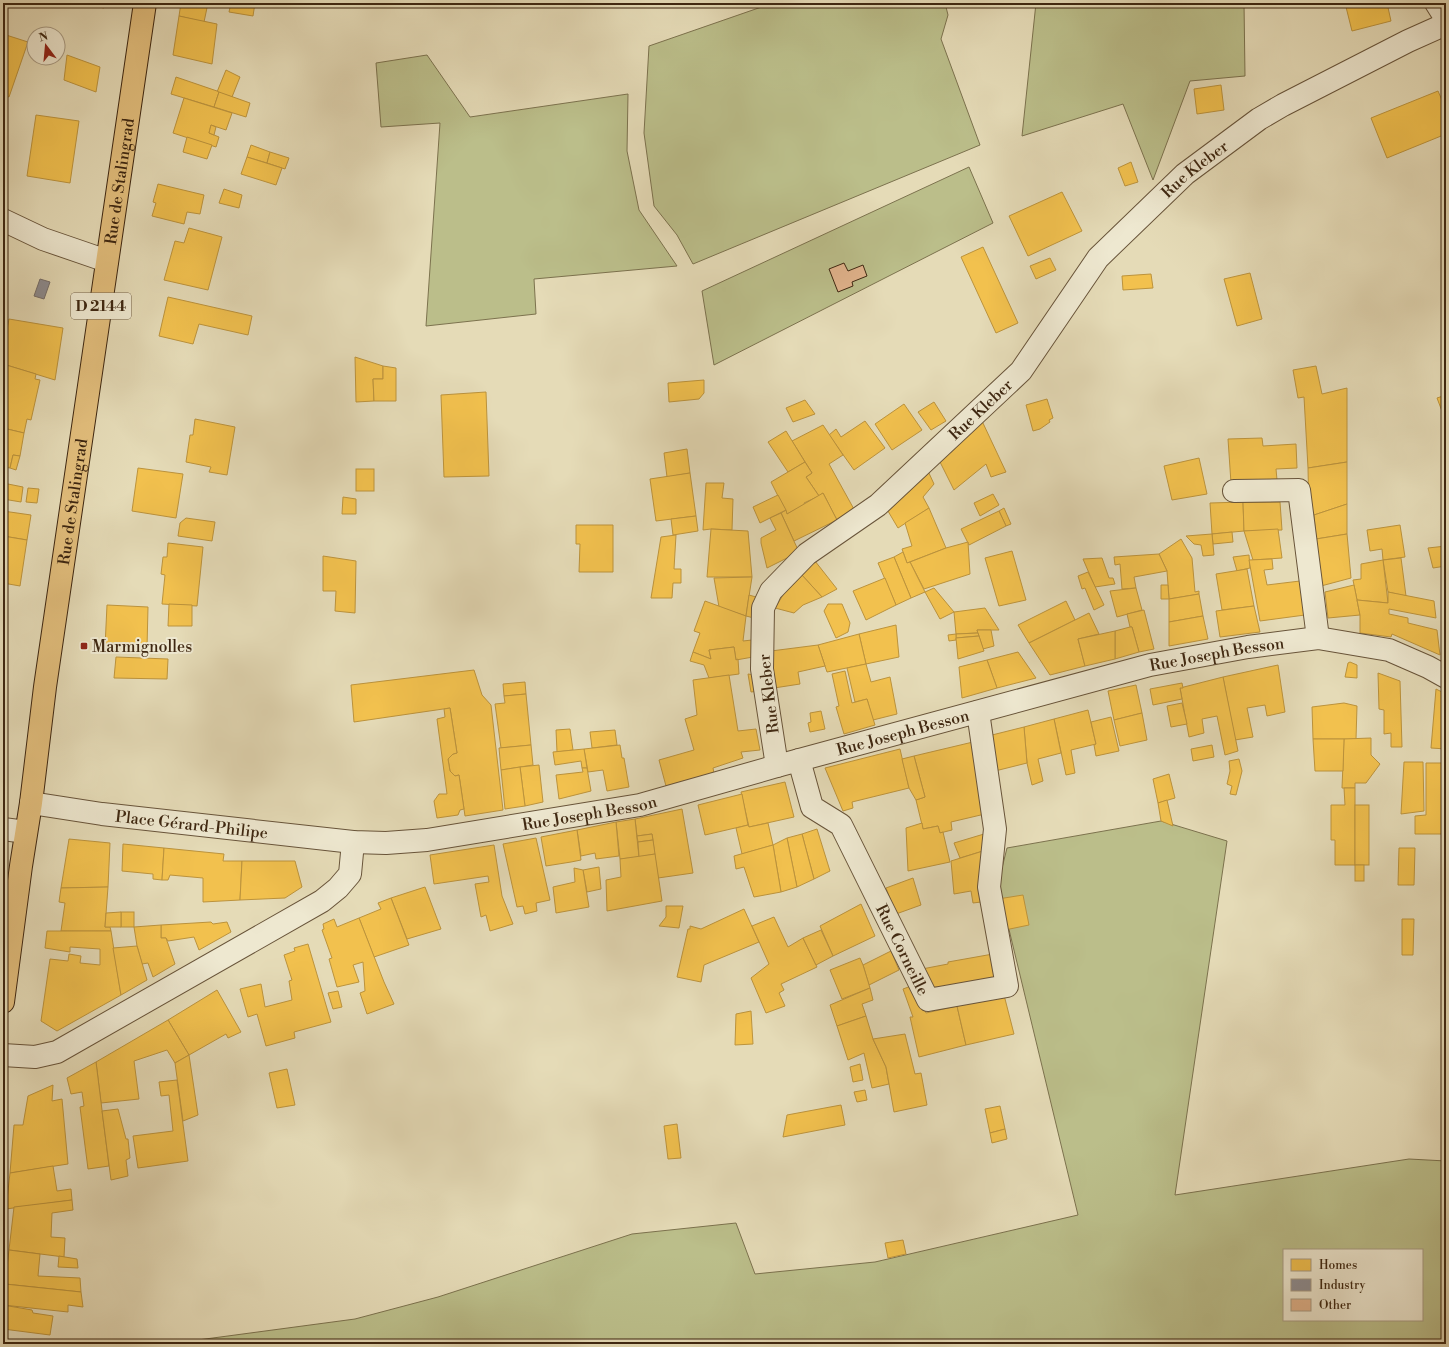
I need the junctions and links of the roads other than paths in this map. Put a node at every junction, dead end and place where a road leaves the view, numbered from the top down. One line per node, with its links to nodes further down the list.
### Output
1 (145, 3): 6 (main road, Rue de Stalingrad / D 2144)
2 (1436, 3): 3 (street)
3 (1446, 19)
4 (1446, 24): 12 (street, Rue Kleber)
5 (3, 220): 6 (street)
6 (107, 261): 13 (main road, Rue de Stalingrad / D 2144)
7 (1234, 491): 8 (street)
8 (1318, 638): 9 (street, Rue Joseph Besson); 10 (street, Rue Joseph Besson)
9 (1446, 677)
10 (978, 712): 11 (street, Rue Joseph Besson); 11 (street, Rue Corneille)
11 (799, 760): 12 (street, Rue Joseph Besson)
12 (777, 766): 16 (street, Rue Joseph Besson)
13 (31, 803): 15 (main road, Rue de Stalingrad / D 2144); 16 (street, Place Gérard-Philipe)
14 (3, 829): 15 (street)
15 (26, 832): 17 (main road, Rue de Stalingrad / D 2144)
16 (353, 842): 18 (street)
17 (3, 1002)
18 (3, 1055)

